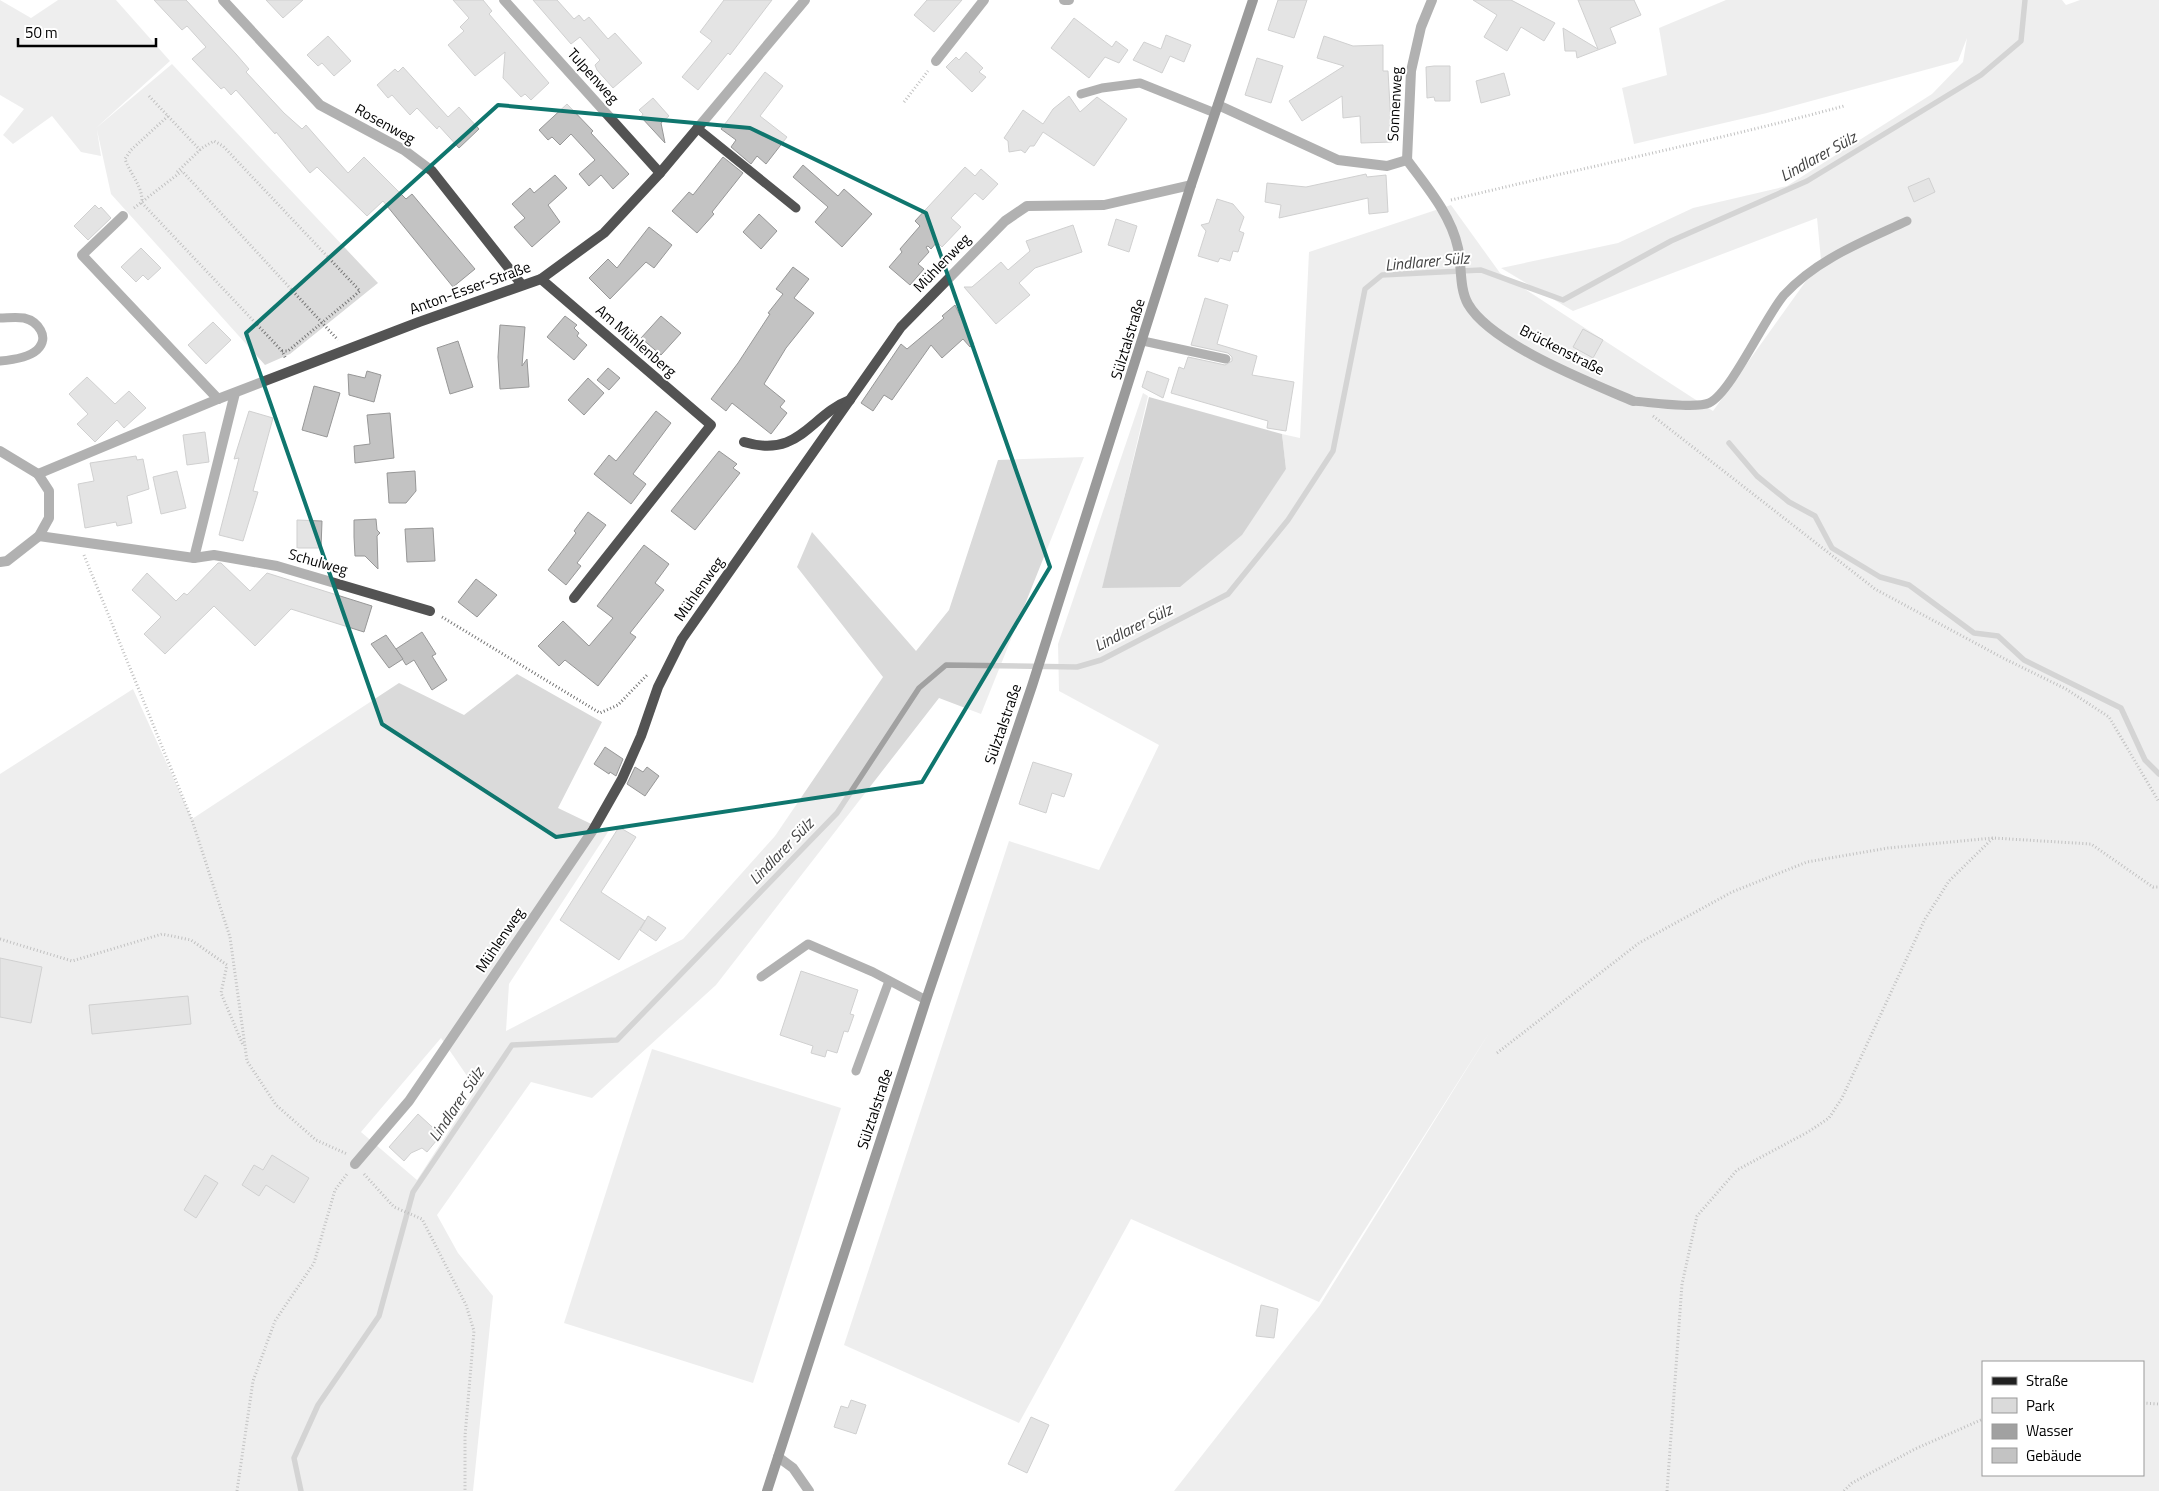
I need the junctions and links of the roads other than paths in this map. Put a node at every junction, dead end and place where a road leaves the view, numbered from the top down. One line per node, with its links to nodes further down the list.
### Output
1 (222, 0): 20 (street, Rosenweg)
2 (504, 0): 14 (street, Tulpenweg)
3 (805, 0): 12 (street, Anton-Esser-Straße)
4 (984, 0): 9 (street)
5 (1064, 0): 6 (street)
6 (1069, 0)
7 (1253, 0): 11 (main road, Sülztalstraße)
8 (1432, 0): 13 (street, Sonnenweg)
9 (936, 61)
10 (1081, 94): 11 (lane)
11 (1216, 109): 13 (street, Sonnenweg); 15 (main road, Sülztalstraße)
12 (697, 128): 14 (street, Anton-Esser-Straße); 16 (lane)
13 (1407, 160): 28 (street, Brückenstraße)
14 (660, 173): 19 (street, Anton-Esser-Straße)
15 (1191, 185): 22 (main road, Sülztalstraße); 27 (street, Mühlenweg)
16 (796, 208)
17 (123, 216): 26 (street)
18 (1907, 221): 28 (lane)
19 (540, 279): 20 (street, Anton-Esser-Straße); 35 (street, Am Mühlenberg)
20 (522, 285): 25 (street, Anton-Esser-Straße)
21 (0, 318): 24 (lane)
22 (1143, 341): 23 (lane); 39 (main road, Sülztalstraße)
23 (1226, 360)
24 (0, 361)
25 (235, 393): 26 (street, Anton-Esser-Straße); 33 (street)
26 (218, 399): 31 (street, Anton-Esser-Straße)
27 (850, 400): 29 (street); 41 (street, Mühlenweg)
28 (1633, 401)
29 (744, 442)
30 (0, 451): 31 (street)
31 (38, 474): 32 (street)
32 (39, 536): 33 (street, Schulweg); 34 (street)
33 (194, 558): 36 (street, Schulweg)
34 (0, 562)
35 (574, 598)
36 (430, 611)
37 (761, 977): 38 (lane)
38 (890, 981): 39 (lane); 40 (lane)
39 (926, 1000): 42 (main road, Sülztalstraße)
40 (856, 1070)
41 (355, 1164)
42 (778, 1457): 43 (main road, Sülztalstraße); 44 (street)
43 (767, 1491)
44 (809, 1491)

